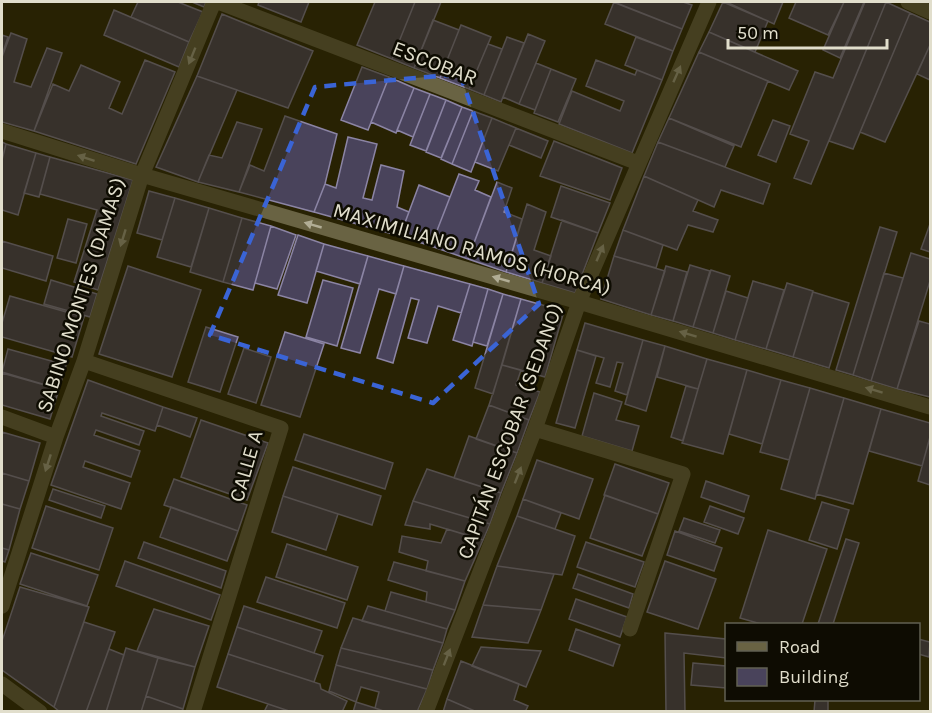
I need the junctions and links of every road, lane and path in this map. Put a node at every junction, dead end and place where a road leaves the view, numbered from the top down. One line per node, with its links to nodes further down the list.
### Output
1 (216, 2): 6 (street, ESCOBAR); 7 (street, SABINO MONTES (DAMAS), one-way to 7)
2 (709, 2): 6 (street, CAPITÁN ESCOBAR (SEDANO), one-way to 2)
3 (908, 2): 4 (street)
4 (930, 12)
5 (2, 130): 7 (street, MAXIMILIANO RAMOS (HORCA), one-way to 5)
6 (638, 163): 8 (street, CAPITÁN ESCOBAR (SEDANO), one-way to 6)
7 (142, 175): 8 (street, MAXIMILIANO RAMOS (HORCA), one-way to 7); 9 (street, SABINO MONTES (DAMAS), one-way to 9)
8 (579, 302): 10 (street, MAXIMILIANO RAMOS (HORCA), one-way to 8); 12 (street, CAPITÁN ESCOBAR (SEDANO))
9 (84, 361): 13 (street, SABINO MONTES (DAMAS)); 18 (street, CALLE A)
10 (930, 407)
11 (2, 417): 13 (street)
12 (535, 429): 15 (street); 19 (street, CAPITÁN ESCOBAR (SEDANO), one-way to 12)
13 (56, 437): 14 (street, SABINO MONTES (DAMAS), one-way to 14)
14 (2, 606)
15 (630, 629)
16 (2, 684): 17 (street)
17 (40, 711)
18 (193, 711)
19 (426, 711)

